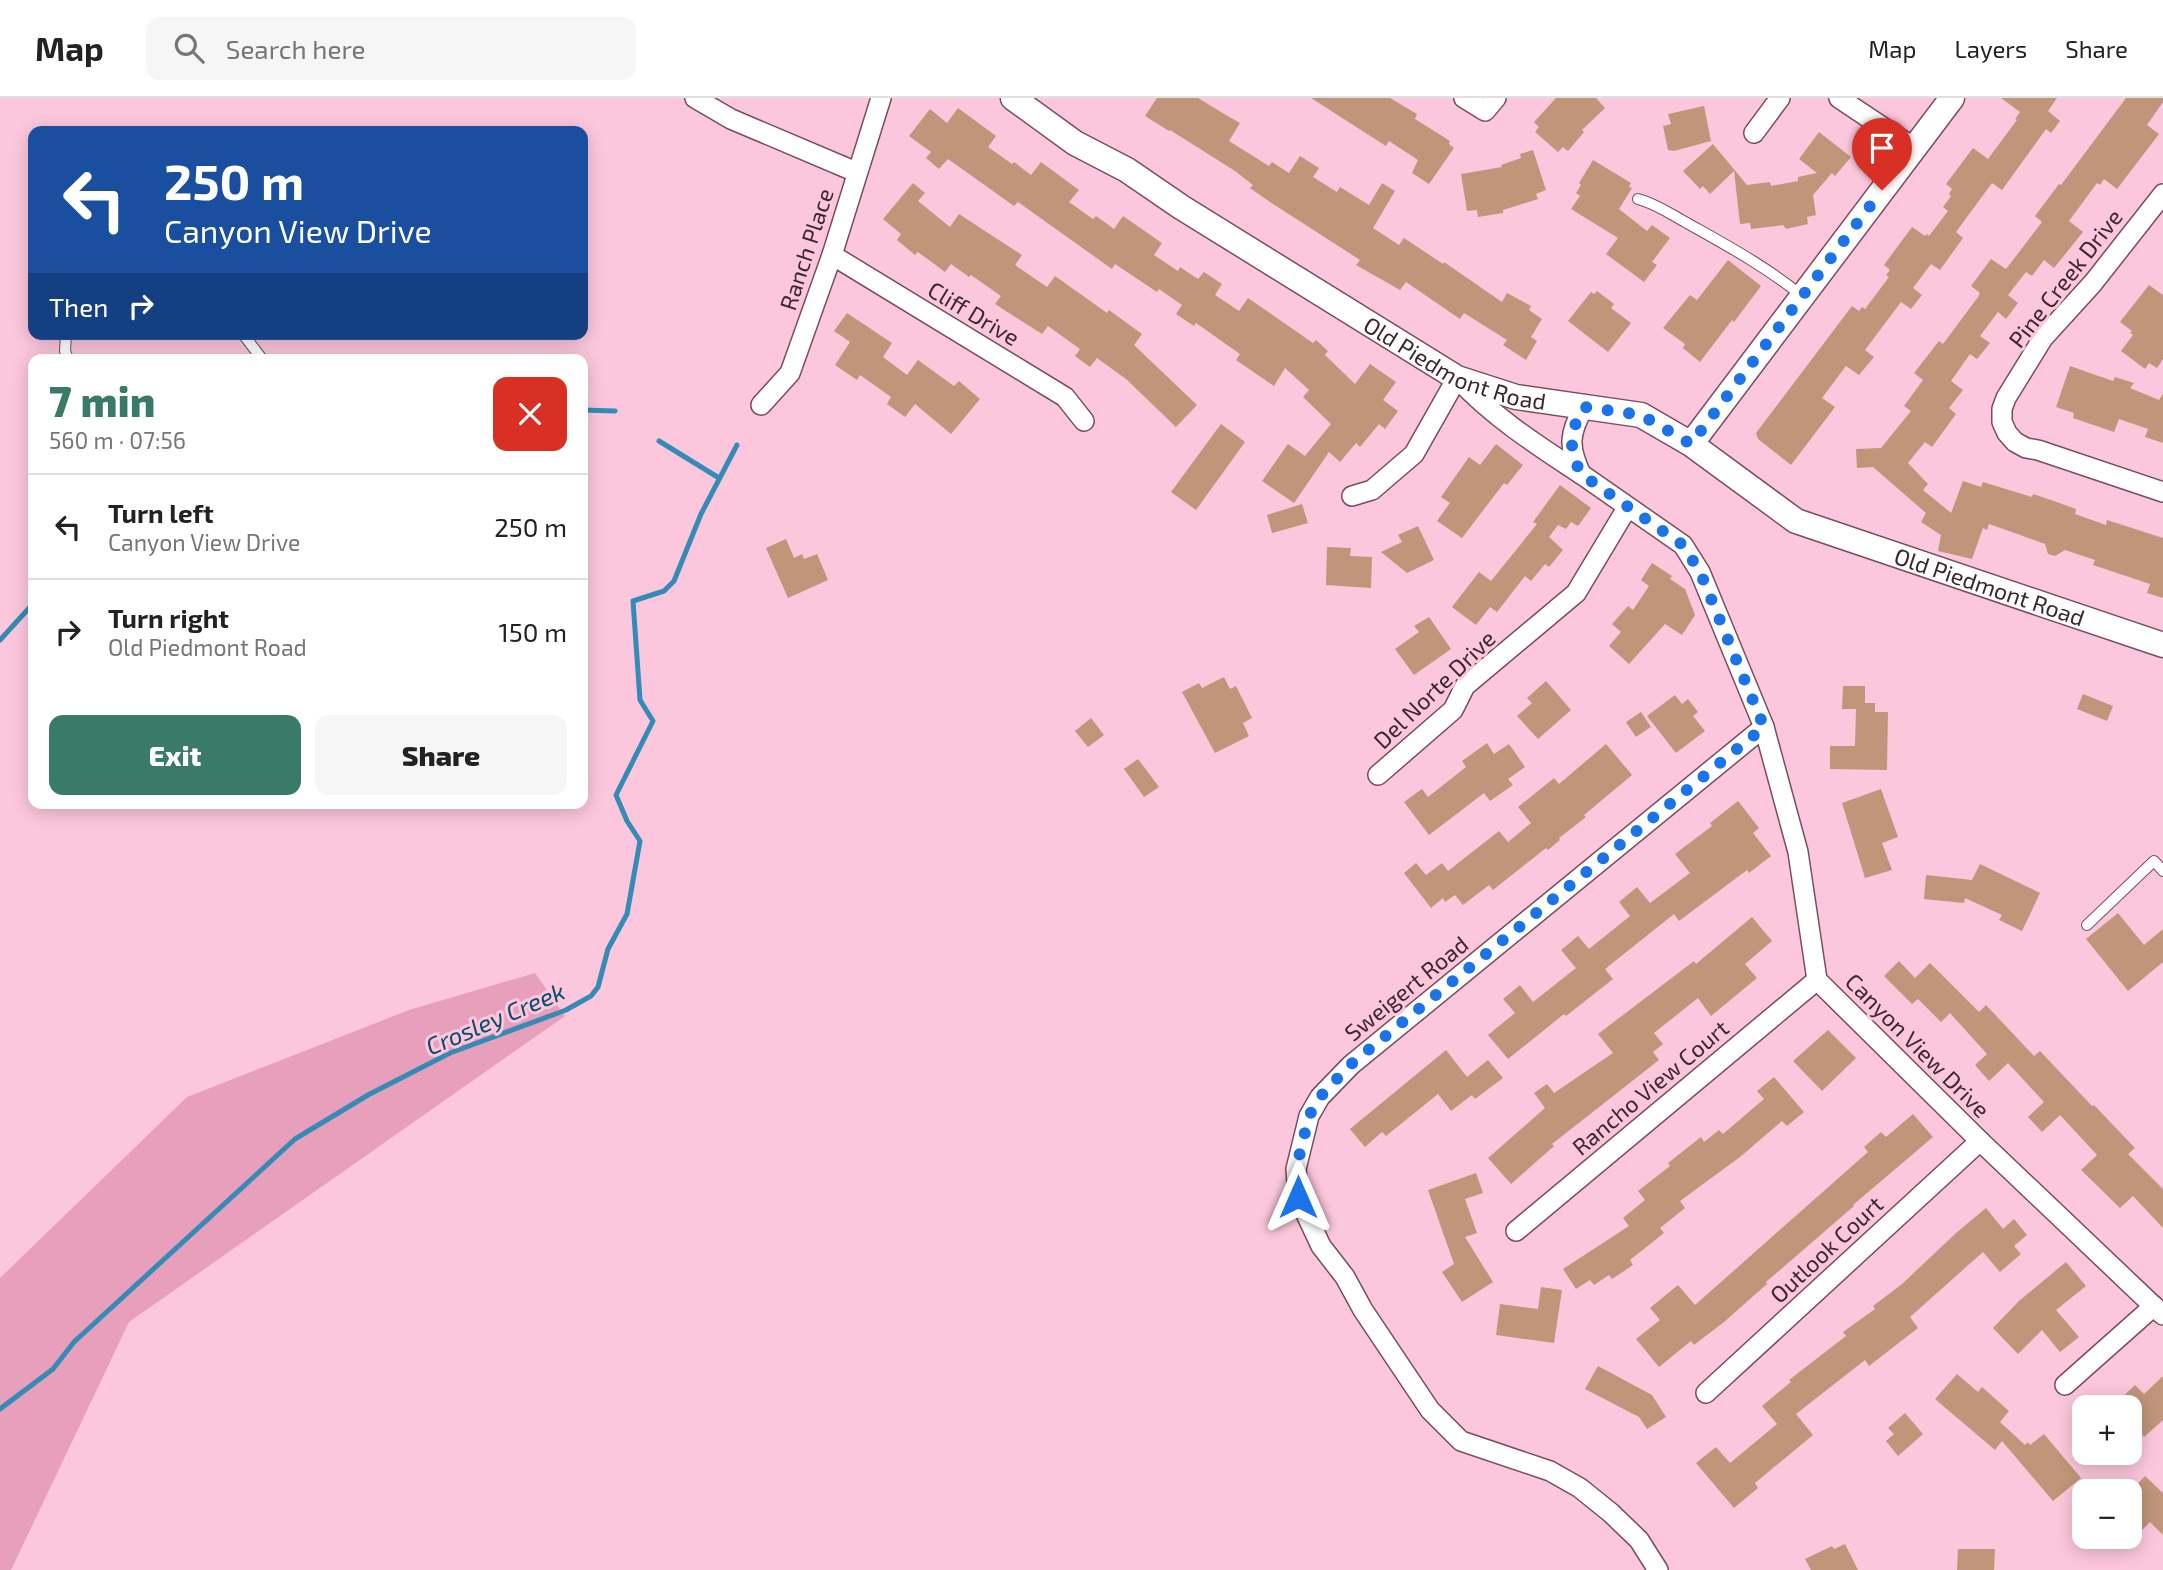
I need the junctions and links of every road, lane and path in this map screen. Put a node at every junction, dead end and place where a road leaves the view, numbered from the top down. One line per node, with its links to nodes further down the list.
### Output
1 (695, 98): 11 (street)
2 (881, 98): 11 (street, Ranch Place)
3 (1013, 98): 18 (street, Old Piedmont Road)
4 (1464, 98): 5 (street)
5 (1496, 98)
6 (1780, 98): 9 (street)
7 (1839, 98): 10 (street)
8 (1952, 98): 10 (street)
9 (1754, 133)
10 (1914, 148): 15 (street)
11 (856, 172): 14 (street, Ranch Place)
12 (2163, 194): 24 (street, Pine Creek Drive)
13 (1638, 199): 15 (lane)
14 (832, 255): 19 (street, Ranch Place); 21 (street, Cliff Drive)
15 (1802, 297): 22 (street)
16 (248, 340): 17 (lane)
17 (258, 354)
18 (1457, 378): 20 (street, Old Piedmont Road); 23 (street, Canyon View Drive); 25 (street)
19 (761, 405)
20 (1584, 407): 22 (street, Old Piedmont Road); 23 (street)
21 (1084, 421)
22 (1691, 444): 27 (street, Old Piedmont Road)
23 (1581, 474): 26 (street, Canyon View Drive)
24 (2163, 492)
25 (1353, 496)
26 (1627, 508): 28 (street, Canyon View Drive); 29 (street, Del Norte Drive)
27 (2163, 645)
28 (1764, 727): 32 (street, Canyon View Drive); 38 (street, Sweigert Road)
29 (1378, 775)
30 (2163, 871): 31 (lane)
31 (2087, 925)
32 (1817, 980): 33 (street, Canyon View Drive); 34 (street, Rancho View Court)
33 (1980, 1141): 35 (street, Canyon View Drive); 37 (street, Outlook Court)
34 (1516, 1231)
35 (2158, 1310): 36 (street)
36 (2065, 1385)
37 (1706, 1393)
38 (1658, 1570)

